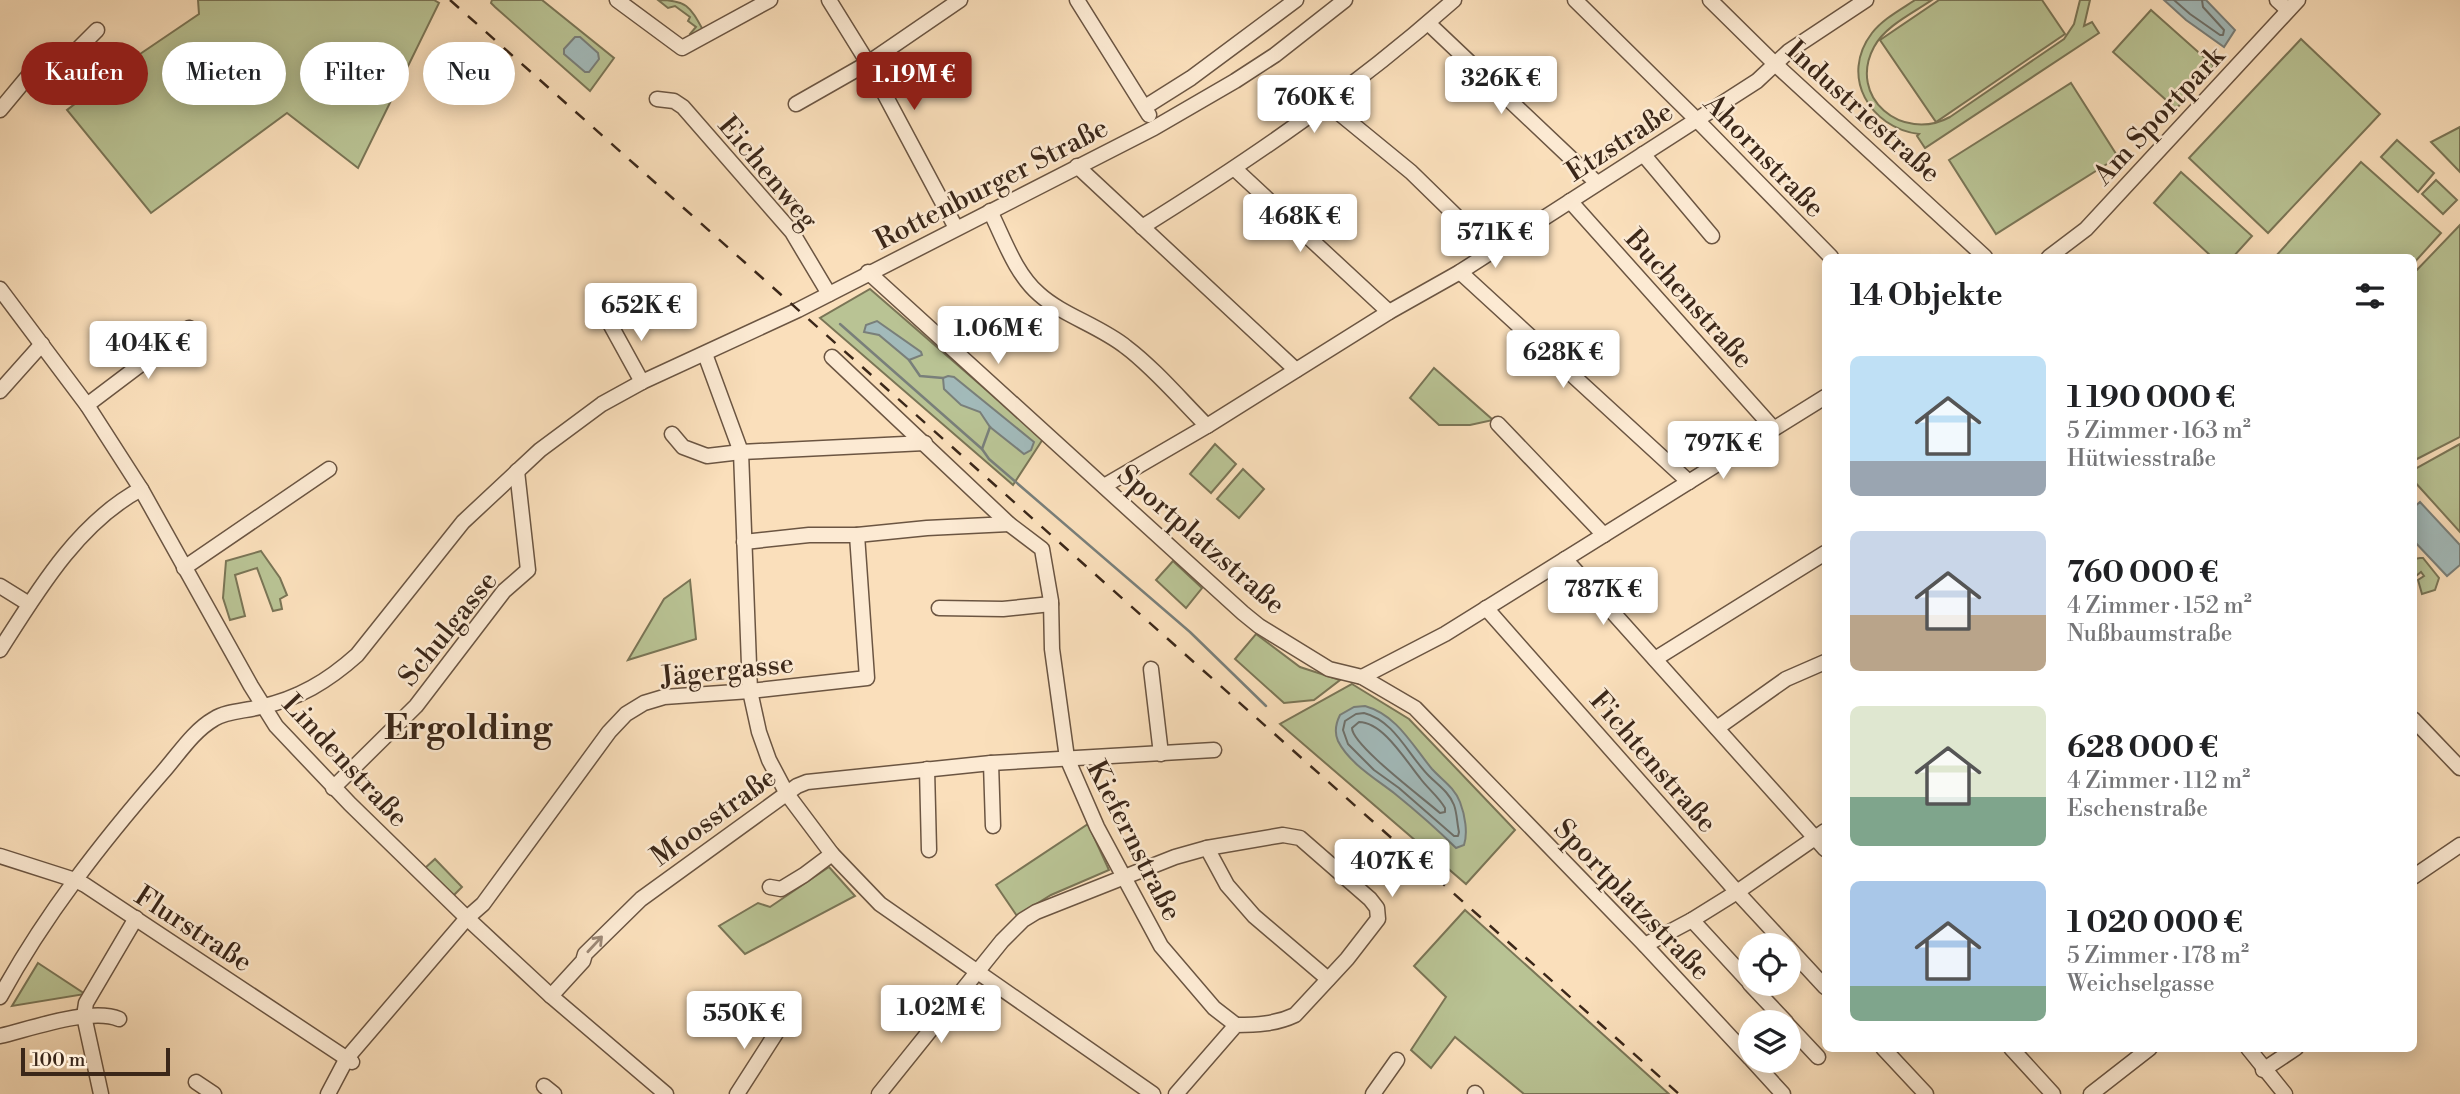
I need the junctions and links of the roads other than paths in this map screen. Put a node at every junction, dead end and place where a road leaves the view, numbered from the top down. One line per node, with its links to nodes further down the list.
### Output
1 (618, 0): 2 (street)
2 (770, 0)
3 (829, 0): 15 (street)
4 (960, 0): 15 (street)
5 (1077, 0): 20 (street)
6 (1296, 0): 20 (street)
7 (1345, 0): 23 (street, Rottenburger Straße)
8 (1454, 0): 13 (street)
9 (1575, 0): 22 (street, Ahornstraße)
10 (1710, 0): 16 (street, Industriestraße)
11 (1866, 0): 16 (street, Etzstraße)
12 (2288, 3): 36 (street, Am Sportpark)
13 (1428, 23): 19 (street); 27 (street)
14 (97, 30): 21 (street)
15 (868, 62): 18 (street); 30 (street)
16 (1775, 64): 22 (street, Etzstraße); 35 (street, Industriestraße)
17 (657, 99): 40 (street, Eichenweg)
18 (796, 104)
19 (1328, 104): 26 (street); 33 (street)
20 (1145, 107): 23 (street)
21 (0, 110)
22 (1697, 120): 24 (street, Etzstraße); 34 (street, Ahornstraße)
23 (1154, 128): 25 (street, Rottenburger Straße)
24 (1643, 154): 27 (street, Etzstraße); 32 (street)
25 (1077, 166): 29 (street, Rottenburger Straße); 31 (street)
26 (1235, 169): 31 (street); 41 (street)
27 (1597, 183): 28 (street, Etzstraße)
28 (1570, 201): 33 (street, Etzstraße); 54 (street, Buchenstraße)
29 (990, 211): 30 (street, Rottenburger Straße); 53 (street)
30 (956, 228): 37 (street, Rottenburger Straße)
31 (1142, 228): 47 (street)
32 (1712, 236)
33 (1492, 251): 38 (street, Etzstraße)
34 (1828, 254)
35 (1983, 254)
36 (2053, 254)
37 (868, 272): 40 (street, Rottenburger Straße); 61 (street, Sportplatzstraße)
38 (1460, 272): 41 (street, Etzstraße); 60 (street)
39 (0, 289): 44 (street, Lindenstraße)
40 (829, 294): 45 (street, Rottenburger Straße)
41 (1389, 312): 47 (street, Etzstraße)
42 (610, 322): 48 (street)
43 (188, 328): 51 (street)
44 (42, 344): 49 (street); 51 (street, Lindenstraße)
45 (705, 354): 48 (street, Rottenburger Straße); 57 (street)
46 (832, 357): 56 (street, Kiefernstraße)
47 (1296, 370): 53 (street, Etzstraße)
48 (642, 382): 59 (street, Rottenburger Straße)
49 (0, 391)
50 (1822, 399): 54 (street)
51 (87, 405): 62 (street, Lindenstraße)
52 (1498, 424): 65 (street)
53 (1207, 426): 61 (street, Etzstraße)
54 (1773, 428): 60 (street)
55 (672, 434): 57 (street)
56 (925, 443): 57 (street); 63 (street, Kiefernstraße)
57 (740, 452): 66 (street)
58 (329, 469): 69 (street)
59 (517, 471): 81 (street, Rottenburger Straße); 90 (street, Schulgasse)
60 (1689, 482): 65 (street)
61 (1104, 486): 79 (street, Sportplatzstraße)
62 (141, 489): 69 (street, Lindenstraße); 71 (street)
63 (1009, 524): 64 (street); 72 (street, Kiefernstraße)
64 (857, 535): 66 (street); 80 (street, Jägergasse)
65 (1604, 535): 68 (street)
66 (744, 542): 80 (street)
67 (1822, 555): 76 (street)
68 (1565, 559): 74 (street); 76 (street)
69 (184, 568): 81 (street, Lindenstraße)
70 (0, 586): 71 (street)
71 (29, 604): 75 (street)
72 (1051, 604): 73 (street); 86 (street, Kiefernstraße)
73 (939, 608)
74 (1486, 608): 79 (street); 103 (street, Fichtenstraße)
75 (0, 650)
76 (1655, 659): 83 (street)
77 (1822, 663): 83 (street)
78 (1152, 669): 85 (street)
79 (1362, 677): 108 (street, Sportplatzstraße)
80 (750, 691): 91 (street); 105 (street, Jägergasse)
81 (262, 707): 90 (street, Lindenstraße); 101 (street, Rottenburger Straße)
82 (2417, 723): 88 (street)
83 (1717, 728): 93 (street)
84 (1214, 750): 85 (street, Moosstraße)
85 (1161, 754): 86 (street, Moosstraße)
86 (1067, 758): 87 (street, Moosstraße); 100 (street, Kiefernstraße)
87 (991, 763): 89 (street, Moosstraße); 92 (street)
88 (2460, 768)
89 (927, 769): 91 (street, Moosstraße); 96 (street)
90 (334, 788): 105 (street, Lindenstraße)
91 (786, 794): 97 (street); 114 (street, Moosstraße, one-way to 91)
92 (993, 826)
93 (1820, 834): 103 (street)
94 (2460, 845): 99 (street)
95 (1207, 848): 100 (street); 112 (street); 112 (street)
96 (929, 850)
97 (832, 854): 102 (street); 111 (street)
98 (0, 856): 101 (street, Flurstraße)
99 (2417, 874)
100 (1123, 876): 111 (street); 120 (street, Kiefernstraße)
101 (75, 880): 104 (street, Flurstraße); 116 (street, Rottenburger Straße)
102 (771, 887)
103 (1737, 892): 106 (street); 107 (street, Fichtenstraße)
104 (136, 918): 118 (street); 131 (street, Flurstraße)
105 (467, 918): 114 (street, Lindenstraße); 131 (street, Jägergasse)
106 (1692, 920): 108 (street); 110 (street)
107 (1775, 933)
108 (1645, 945): 124 (street, Sportplatzstraße)
109 (1801, 961): 113 (street, Fichtenstraße)
110 (1738, 970)
111 (976, 971): 141 (street); 142 (street)
112 (1328, 979): 120 (street)
113 (1822, 984)
114 (551, 996): 139 (street, Lindenstraße)
115 (1762, 996): 117 (street)
116 (0, 997)
117 (1775, 1010)
118 (84, 1016): 119 (street); 122 (street); 136 (street)
119 (119, 1019)
120 (1236, 1025): 143 (street)
121 (780, 1027): 140 (street)
122 (0, 1036)
123 (1801, 1038): 130 (street)
124 (1738, 1045)
125 (1887, 1052): 146 (street)
126 (2015, 1052): 147 (street)
127 (2144, 1052): 148 (street)
128 (2251, 1052): 133 (street)
129 (2290, 1052): 133 (street)
130 (1818, 1057)
131 (349, 1060): 138 (street, Jägergasse)
132 (1397, 1060): 144 (street)
133 (2263, 1070): 149 (street)
134 (1764, 1073): 145 (street, Sportplatzstraße)
135 (196, 1082): 137 (street)
136 (101, 1094)
137 (214, 1094)
138 (328, 1094)
139 (666, 1094)
140 (737, 1094)
141 (878, 1094)
142 (1153, 1094)
143 (1176, 1094)
144 (1373, 1094)
145 (1783, 1094)
146 (1926, 1094)
147 (2053, 1094)
148 (2091, 1094)
149 (2285, 1094)

